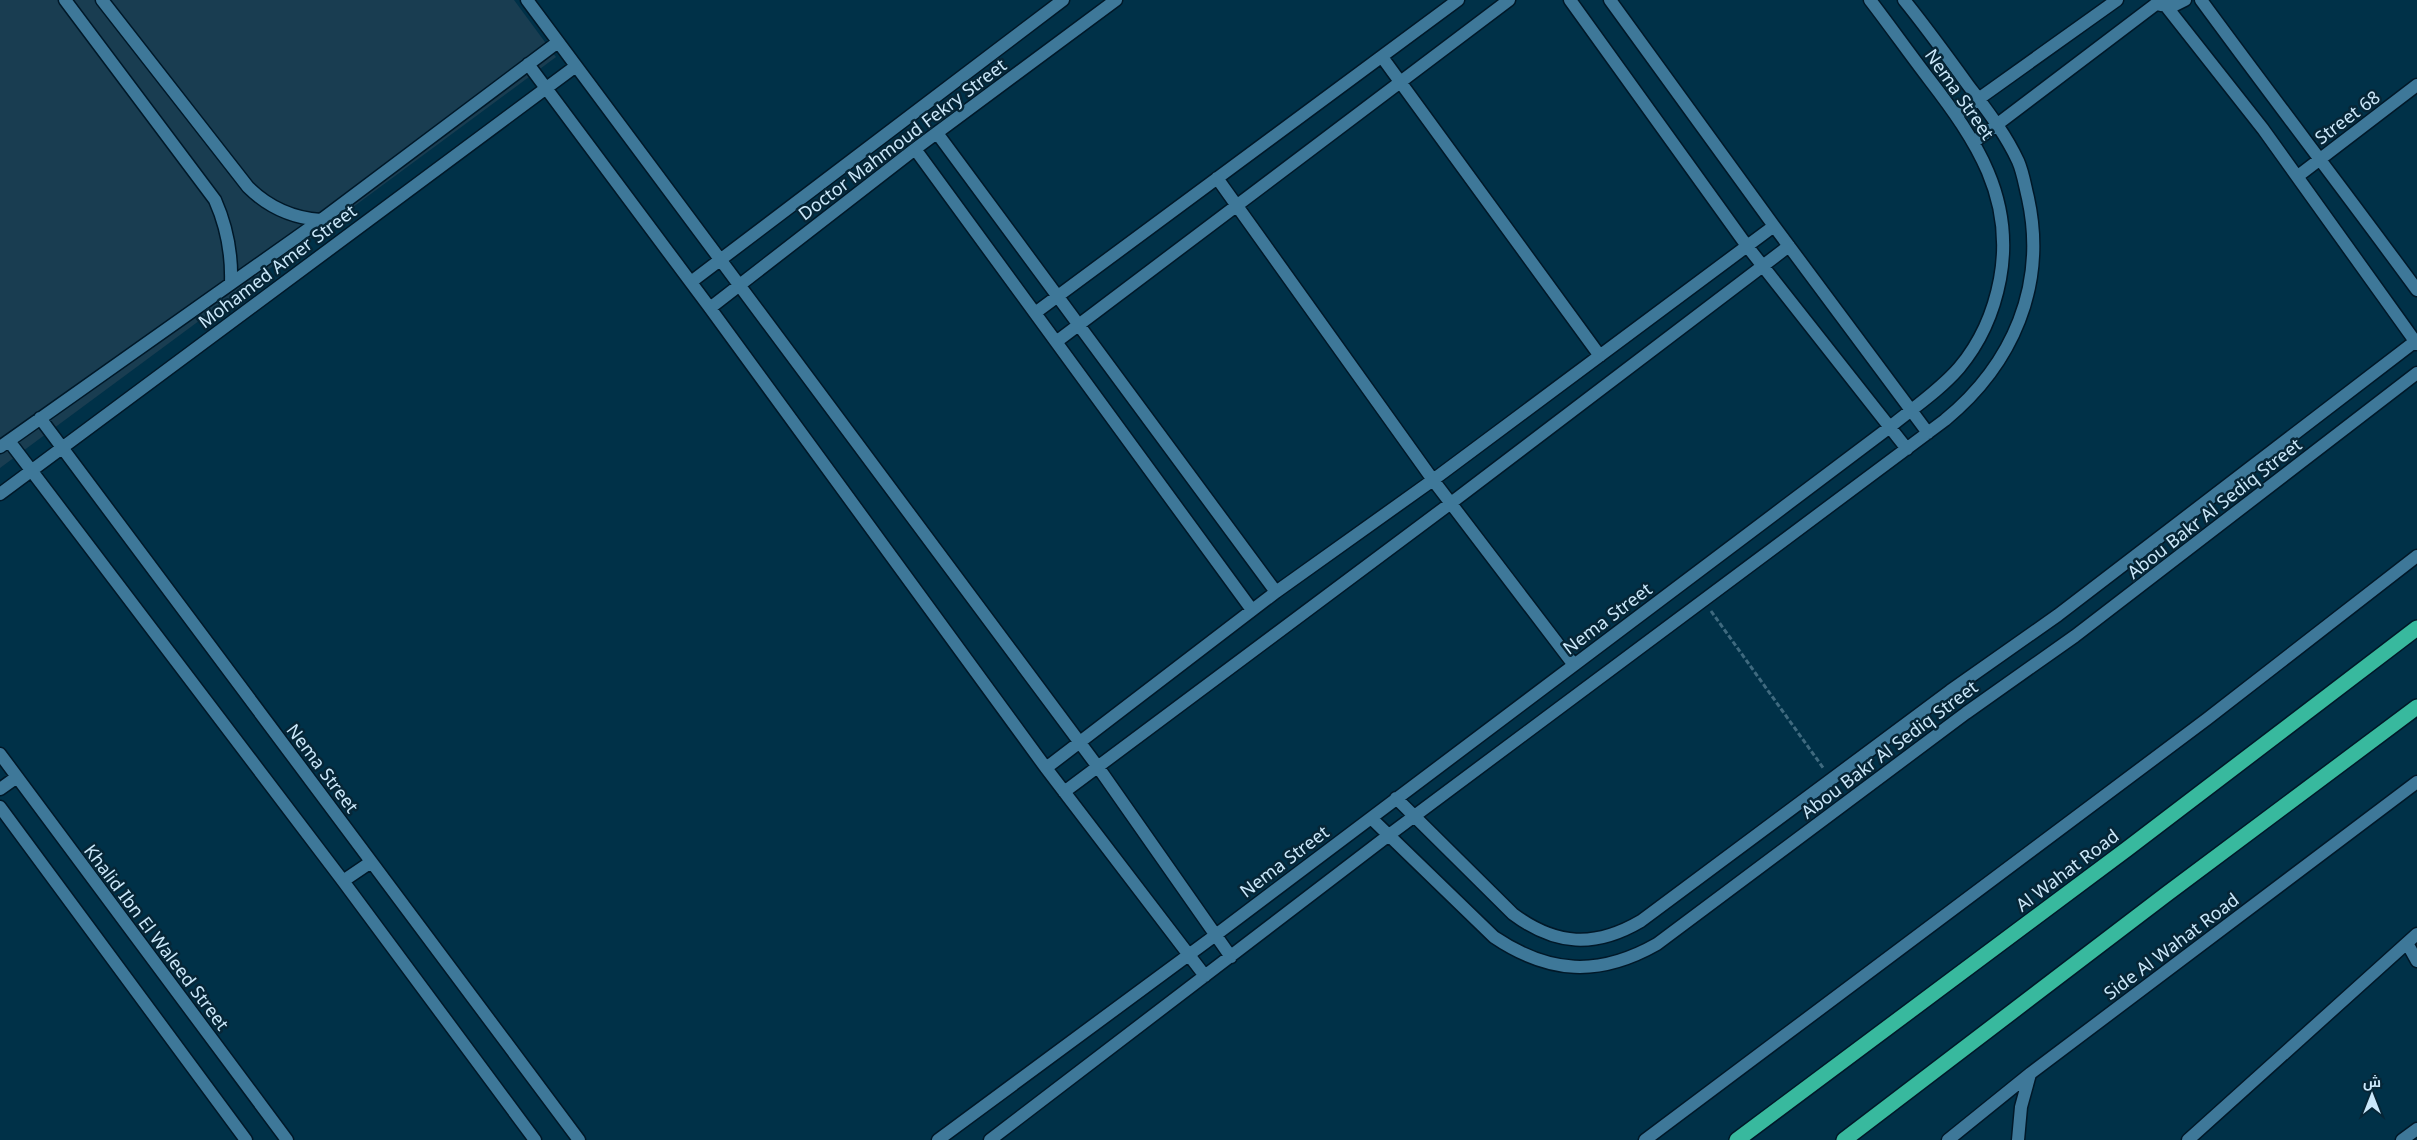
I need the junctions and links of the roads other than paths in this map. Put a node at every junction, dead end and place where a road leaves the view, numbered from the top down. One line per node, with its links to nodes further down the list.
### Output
1 (65, 0): 40 (street)
2 (102, 0): 33 (street)
3 (526, 0): 16 (street)
4 (1063, 0): 37 (street, Doctor Mahmoud Fekry Street)
5 (1116, 0): 26 (street, Doctor Mahmoud Fekry Street)
6 (1458, 0): 17 (street)
7 (1509, 0): 20 (street)
8 (1570, 0): 35 (street)
9 (1610, 0): 34 (street)
10 (1870, 0): 24 (street, Nema Street)
11 (1904, 0): 23 (street, Nema Street)
12 (2117, 0): 23 (street)
13 (2185, 0): 15 (street)
14 (2201, 0): 29 (street)
15 (2157, 3): 25 (street); 30 (street)
16 (558, 42): 18 (street, Mohamed Amer Street); 19 (street)
17 (1382, 56): 20 (street); 31 (street)
18 (528, 64): 22 (street); 33 (street, Mohamed Amer Street)
19 (576, 66): 22 (street, Mohamed Amer Street); 37 (street)
20 (1400, 81): 32 (street); 49 (street)
21 (2417, 85): 29 (street, Street 68)
22 (547, 87): 39 (street); 56 (street, Mohamed Amer Street)
23 (1978, 98): 24 (street); 25 (street, Nema Street)
24 (1956, 115): 27 (street, Nema Street)
25 (1997, 124): 27 (street); 54 (street, Nema Street)
26 (937, 133): 28 (street, Doctor Mahmoud Fekry Street); 43 (street)
27 (1974, 142): 51 (street, Nema Street)
28 (916, 149): 41 (street, Doctor Mahmoud Fekry Street); 45 (street)
29 (2321, 158): 30 (street, Street 68); 42 (street)
30 (2298, 176): 48 (street)
31 (1217, 178): 32 (street); 43 (street)
32 (1238, 205): 46 (street); 59 (street)
33 (321, 220): 40 (street, Mohamed Amer Street)
34 (1774, 226): 35 (street); 36 (street)
35 (1748, 246): 38 (street); 49 (street)
36 (1790, 246): 38 (street); 51 (street)
37 (722, 260): 39 (street, Doctor Mahmoud Fekry Street); 41 (street)
38 (1764, 266): 53 (street); 61 (street)
39 (691, 282): 44 (street)
40 (231, 283): 52 (street, Mohamed Amer Street)
41 (740, 284): 44 (street, Doctor Mahmoud Fekry Street); 68 (street)
42 (2417, 290)
43 (1057, 297): 45 (street); 46 (street)
44 (710, 308): 71 (street)
45 (1035, 313): 47 (street)
46 (1078, 325): 47 (street); 63 (street)
47 (1056, 342): 64 (street)
48 (2416, 342): 78 (street, Abou Bakr Al Sediq Street)
49 (1600, 356): 59 (street)
50 (2417, 373): 80 (street, Abou Bakr Al Sediq Street)
51 (1911, 410): 53 (street, Nema Street); 54 (street)
52 (40, 418): 55 (street, Mohamed Amer Street); 56 (street, Nema Street)
53 (1890, 427): 57 (street); 66 (street, Nema Street)
54 (1928, 433): 57 (street, Nema Street)
55 (4, 444): 58 (street)
56 (62, 448): 58 (street, Mohamed Amer Street); 81 (street, Nema Street)
57 (1907, 449): 78 (street, Nema Street)
58 (31, 471): 60 (street, Mohamed Amer Street); 82 (street)
59 (1433, 480): 61 (street); 63 (street)
60 (0, 494)
61 (1450, 503): 66 (street); 70 (street)
62 (2417, 556): 98 (street)
63 (1276, 592): 64 (street)
64 (1252, 610): 68 (street)
65 (2417, 628): 99 (highway, Al Wahat Road)
66 (1574, 665): 76 (street, Nema Street)
67 (2417, 707): 100 (highway)
68 (1079, 742): 70 (street); 71 (street)
69 (1, 757): 72 (street, Khalid Ibn El Waleed Street)
70 (1098, 767): 75 (street); 83 (street)
71 (1046, 768): 75 (street)
72 (17, 777): 74 (street); 93 (street, Khalid Ibn El Waleed Street)
73 (2417, 782): 90 (street, Side Al Wahat Road)
74 (0, 789)
75 (1064, 792): 86 (street)
76 (1396, 798): 78 (street, Abou Bakr Al Sediq Street); 79 (street, Nema Street)
77 (0, 807): 92 (street)
78 (1415, 817): 80 (street, Nema Street)
79 (1371, 818): 80 (street, Abou Bakr Al Sediq Street); 83 (street, Nema Street)
80 (1389, 836): 87 (street, Nema Street)
81 (371, 862): 82 (street); 95 (street, Nema Street)
82 (343, 881): 94 (street)
83 (1217, 934): 86 (street, Nema Street); 87 (street)
84 (2417, 934): 85 (street)
85 (2407, 943): 88 (street); 103 (street)
86 (1190, 954): 89 (street); 96 (street, Nema Street)
87 (1231, 956): 89 (street, Nema Street)
88 (2417, 961)
89 (1206, 976): 97 (street, Nema Street)
90 (2031, 1073): 101 (street, Side Al Wahat Road); 102 (street)
91 (2417, 1129): 104 (street)
92 (246, 1140)
93 (287, 1140)
94 (535, 1140)
95 (579, 1140)
96 (938, 1140)
97 (990, 1140)
98 (1645, 1140)
99 (1737, 1140)
100 (1844, 1140)
101 (1948, 1140)
102 (2018, 1140)
103 (2188, 1140)
104 (2402, 1140)

